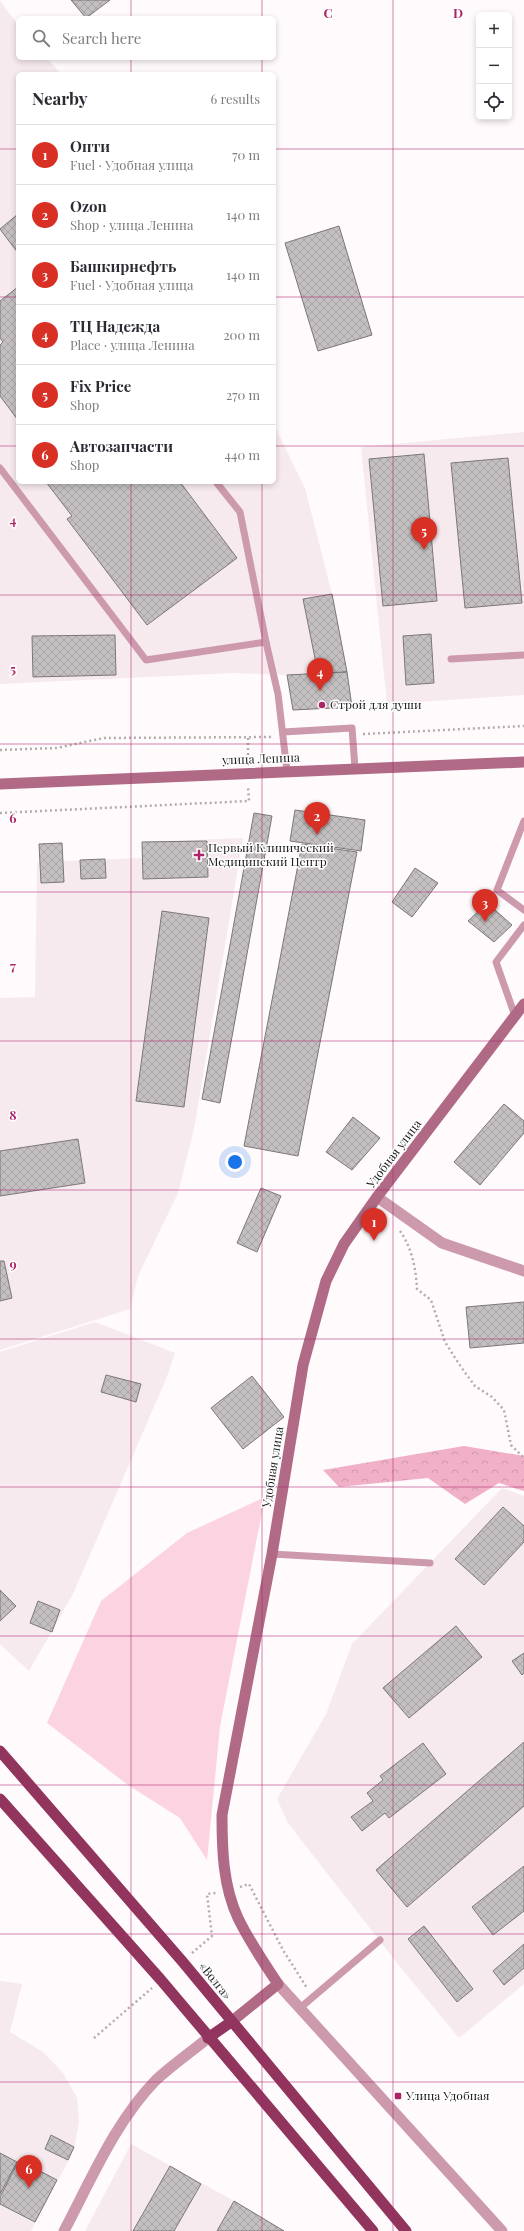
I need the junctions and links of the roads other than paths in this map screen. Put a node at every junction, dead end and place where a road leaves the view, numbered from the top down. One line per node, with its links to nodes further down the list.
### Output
1 (0, 468): 3 (lane)
2 (218, 484): 3 (lane)
3 (266, 642): 6 (lane)
4 (524, 655): 5 (lane)
5 (451, 659)
6 (283, 735): 8 (lane); 9 (lane)
7 (524, 762): 8 (main road, улица Ленина)
8 (355, 768): 9 (main road, улица Ленина)
9 (287, 771): 10 (main road, улица Ленина)
10 (0, 784)
11 (524, 823): 12 (lane)
12 (524, 910)
13 (524, 925): 15 (lane)
14 (524, 1004): 15 (main road, Удобная улица)
15 (515, 1016): 16 (main road, Удобная улица)
16 (377, 1197): 17 (street); 18 (main road, Удобная улица)
17 (524, 1271)
18 (272, 1554): 19 (lane); 23 (main road, Удобная улица)
19 (430, 1563)
20 (0, 1751): 25 (highway, «Волга»)
21 (0, 1799): 26 (highway)
22 (380, 1940): 24 (lane)
23 (278, 1984): 24 (street); 25 (main road)
24 (300, 2008): 30 (street)
25 (231, 2022): 26 (highway); 29 (highway, «Волга»)
26 (208, 2038): 27 (street); 28 (highway)
27 (64, 2231)
28 (373, 2231)
29 (406, 2231)
30 (502, 2231)

